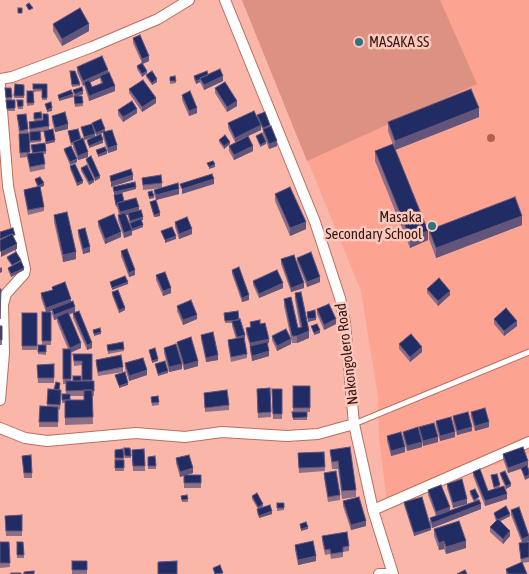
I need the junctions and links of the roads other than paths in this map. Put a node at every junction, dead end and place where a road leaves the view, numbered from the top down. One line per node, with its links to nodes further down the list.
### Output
1 (189, 0): 3 (street)
2 (225, 0): 7 (street, Nakongolero Road)
3 (0, 79)
4 (0, 84): 6 (street)
5 (529, 352): 7 (lane)
6 (0, 400)
7 (354, 424): 8 (street); 10 (street, Nakongolero Road)
8 (0, 428)
9 (529, 442): 10 (street)
10 (373, 510): 12 (street, Nakongolero Road)
11 (379, 574): 12 (street)
12 (392, 574)

